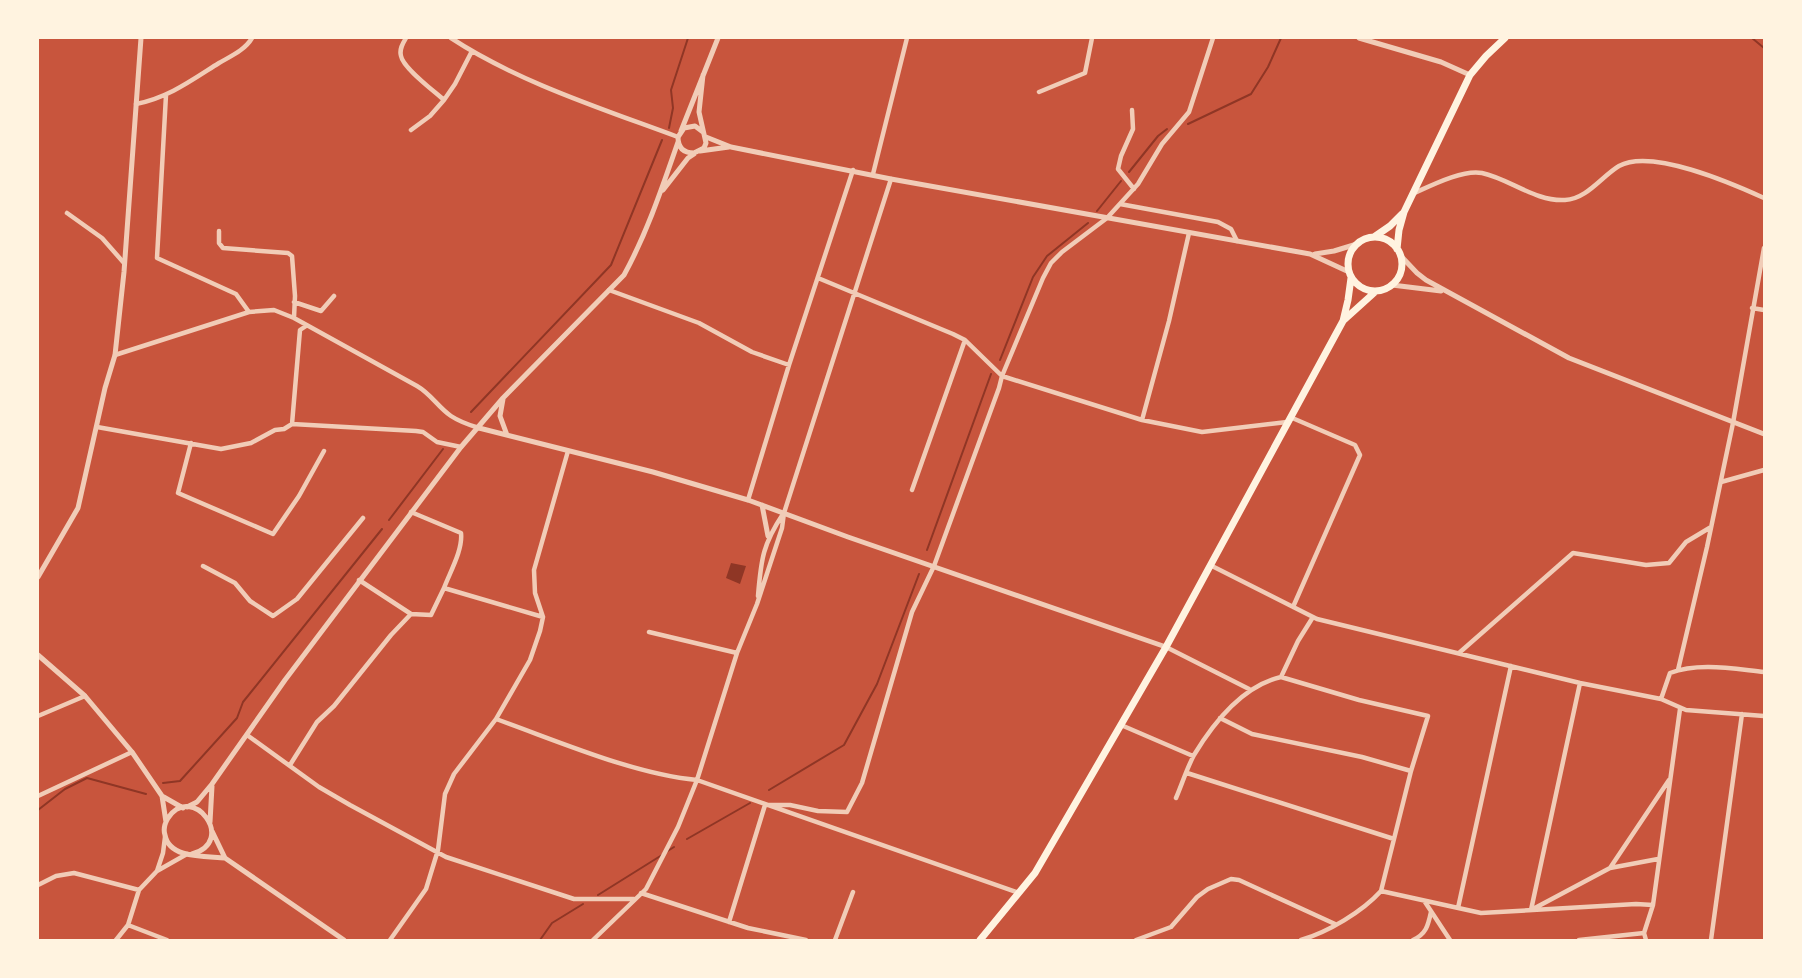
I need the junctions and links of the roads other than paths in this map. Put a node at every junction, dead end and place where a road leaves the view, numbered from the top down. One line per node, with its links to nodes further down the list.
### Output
1 (141, 38): 17 (street)
2 (252, 38): 15 (street)
3 (406, 38): 16 (street)
4 (451, 38): 11 (street)
5 (718, 38): 12 (street)
6 (908, 38): 25 (street)
7 (1092, 38): 14 (street)
8 (1213, 38): 27 (street)
9 (1359, 38): 13 (street)
10 (1506, 38): 13 (highway)
11 (472, 51): 16 (street); 21 (street)
12 (704, 75): 20 (street); 21 (street)
13 (1470, 75): 28 (highway)
14 (1039, 92)
15 (166, 95): 17 (street); 56 (street)
16 (444, 100): 19 (street)
17 (136, 105): 43 (street)
18 (1132, 110): 27 (street)
19 (411, 130)
20 (705, 134): 21 (street); 22 (street); 23 (street)
21 (679, 137): 23 (street); 29 (street)
22 (731, 147): 23 (street); 24 (street)
23 (697, 152): 29 (street)
24 (853, 170): 25 (street); 46 (street)
25 (873, 174): 26 (street)
26 (891, 179): 34 (street); 51 (street)
27 (1134, 189): 31 (street)
28 (1412, 194): 30 (street); 32 (highway)
29 (659, 197): 48 (street)
30 (1764, 198)
31 (1120, 204): 34 (street); 38 (street)
32 (1404, 212): 37 (highway); 41 (highway)
33 (67, 213): 43 (street)
34 (1107, 218): 36 (street); 63 (street)
35 (219, 231): 53 (street)
36 (1189, 233): 38 (street); 65 (street)
37 (1374, 237): 39 (highway); 41 (highway)
38 (1237, 241): 42 (street)
39 (1357, 244): 42 (street); 45 (highway)
40 (1764, 248): 44 (street)
41 (1399, 252): 47 (highway); 50 (street)
42 (1310, 254): 45 (street)
43 (124, 263): 61 (street)
44 (1763, 268): 54 (street)
45 (1350, 275): 49 (highway); 58 (highway)
46 (818, 278): 51 (street); 62 (street)
47 (1392, 285): 49 (highway); 50 (street)
48 (609, 290): 62 (street); 64 (street)
49 (1375, 291): 58 (highway)
50 (1449, 292): 67 (street)
51 (855, 293): 60 (street); 83 (street)
52 (334, 296): 53 (street)
53 (294, 302): 57 (street)
54 (1752, 308): 55 (street); 67 (street)
55 (1764, 310)
56 (249, 312): 57 (street); 61 (street)
57 (294, 318): 59 (street)
58 (1343, 321): 66 (highway)
59 (306, 326): 68 (street); 70 (street)
60 (965, 340): 63 (street); 79 (street)
61 (116, 355): 69 (street)
62 (789, 365): 80 (street)
63 (1002, 376): 65 (street); 89 (street)
64 (504, 398): 70 (street); 72 (street)
65 (1142, 420): 66 (street)
66 (1289, 420): 87 (highway); 94 (street)
67 (1733, 423): 71 (street); 78 (street)
68 (292, 424): 73 (street); 74 (street)
69 (97, 427): 73 (street); 90 (street)
70 (479, 428): 72 (street); 74 (street)
71 (1764, 434)
72 (507, 435): 76 (street)
73 (191, 443): 75 (street)
74 (461, 447): 82 (street)
75 (324, 451)
76 (568, 451): 80 (street); 96 (street)
77 (1764, 470): 78 (street)
78 (1720, 482): 85 (street)
79 (912, 490)
80 (748, 500): 81 (street)
81 (762, 505): 83 (street); 86 (street)
82 (411, 512): 91 (street); 92 (street)
83 (784, 513): 86 (street); 89 (street); 93 (street)
84 (363, 518): 88 (street)
85 (1711, 527): 101 (street); 104 (street)
86 (768, 536): 93 (street)
87 (1210, 565): 94 (street); 99 (highway)
88 (203, 566)
89 (934, 566): 99 (street); 130 (street)
90 (38, 578)
91 (358, 580): 95 (street); 118 (street)
92 (444, 588): 95 (street); 96 (street)
93 (757, 604): 100 (street)
94 (1293, 607): 97 (street)
95 (411, 614): 121 (street)
96 (543, 617): 116 (street)
97 (1313, 617): 101 (street); 106 (street)
98 (650, 632): 100 (street)
99 (1166, 647): 108 (street); 117 (highway)
100 (737, 653): 125 (street)
101 (1460, 653): 103 (street)
102 (38, 655): 109 (street)
103 (1511, 666): 107 (street); 151 (street)
104 (1678, 670): 105 (street); 110 (street)
105 (1764, 672)
106 (1281, 677): 108 (street); 122 (street)
107 (1580, 683): 110 (street); 152 (street)
108 (1249, 689): 115 (street)
109 (85, 696): 113 (street); 119 (street)
110 (1661, 699): 111 (street)
111 (1680, 709): 112 (street); 124 (street)
112 (1742, 714): 114 (street); 173 (street)
113 (38, 716)
114 (1764, 716)
115 (1220, 718): 120 (street); 122 (street)
116 (496, 719): 125 (street); 136 (street)
117 (1121, 725): 120 (street); 147 (highway)
118 (247, 735): 121 (street); 126 (street)
119 (132, 752): 127 (street); 128 (street)
120 (1193, 756): 123 (street)
121 (290, 765): 136 (street)
122 (1411, 771): 135 (street)
123 (1187, 773): 129 (street); 135 (street)
124 (1671, 778): 139 (street); 140 (street)
125 (697, 780): 130 (street); 146 (street)
126 (212, 784): 131 (street); 133 (street)
127 (38, 796)
128 (162, 796): 131 (street); 132 (street)
129 (1176, 798)
130 (765, 806): 147 (street); 154 (street)
131 (185, 807): 132 (street); 133 (street)
132 (166, 822): 134 (street)
133 (211, 826): 137 (street); 138 (street)
134 (165, 837): 137 (street); 141 (street)
135 (1394, 838): 144 (street)
136 (438, 850): 148 (street); 162 (street)
137 (189, 854): 138 (street); 141 (street)
138 (225, 858): 161 (street)
139 (1658, 859): 140 (street); 150 (street)
140 (1610, 868): 152 (street)
141 (157, 871): 143 (street)
142 (38, 885): 143 (street)
143 (139, 890): 156 (street)
144 (1381, 891): 149 (street); 155 (street)
145 (854, 892): 165 (street)
146 (641, 893): 148 (street); 154 (street)
147 (1019, 893): 166 (highway)
148 (635, 900): 163 (street)
149 (1425, 902): 151 (street); 153 (street)
150 (1653, 905): 152 (street); 157 (street)
151 (1458, 908): 152 (street)
152 (1531, 910)
153 (1431, 912): 169 (street); 170 (street)
154 (729, 922): 164 (street)
155 (1335, 924): 158 (street); 167 (street)
156 (129, 925): 159 (street); 160 (street)
157 (1644, 933): 171 (street); 172 (street)
158 (1318, 938): 168 (street)
159 (116, 940)
160 (167, 940)
161 (344, 940)
162 (390, 940)
163 (593, 940)
164 (806, 940)
165 (835, 940)
166 (980, 940)
167 (1136, 940)
168 (1301, 940)
169 (1413, 940)
170 (1450, 940)
171 (1579, 940)
172 (1646, 940)
173 (1711, 940)

